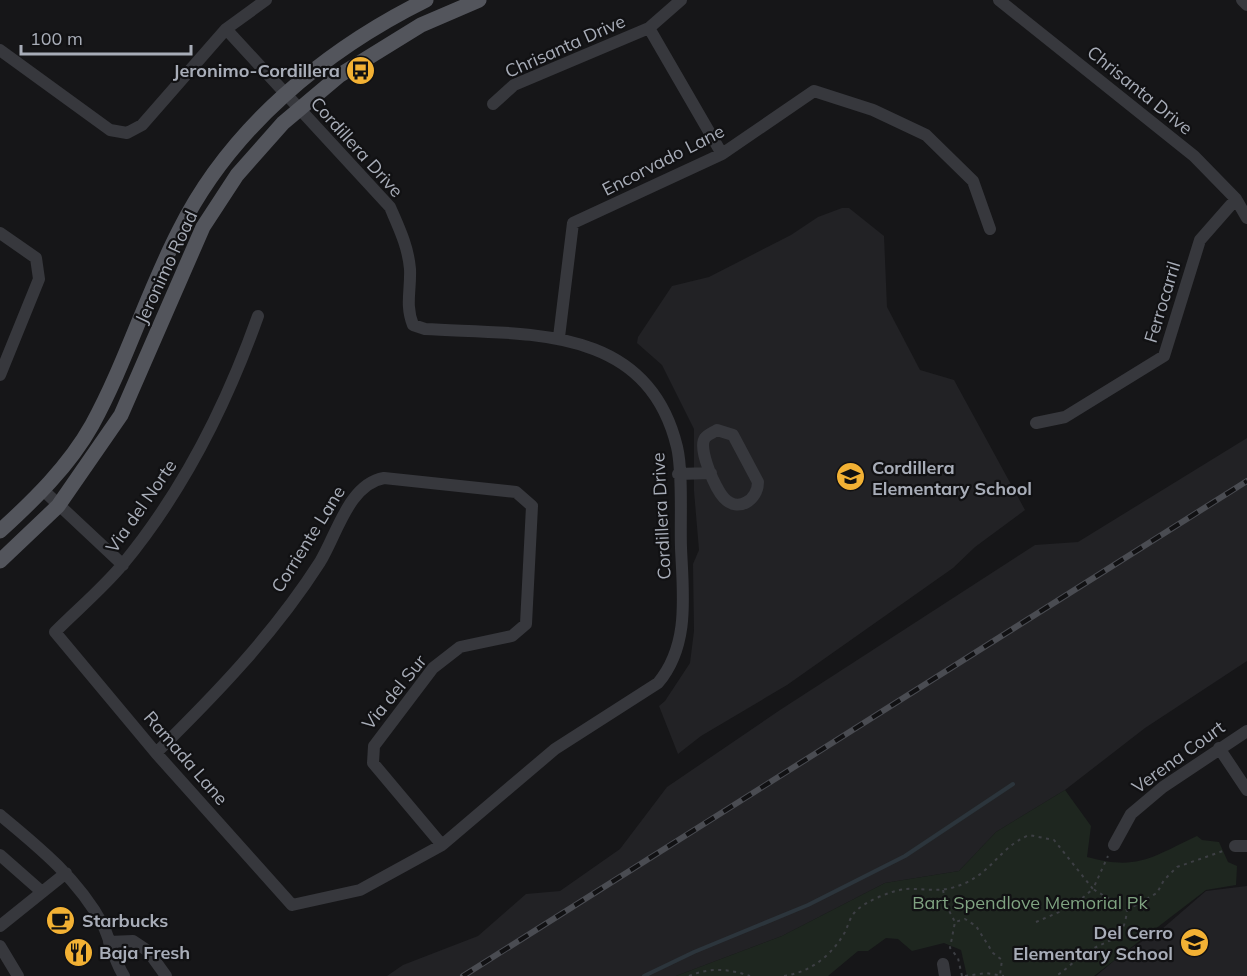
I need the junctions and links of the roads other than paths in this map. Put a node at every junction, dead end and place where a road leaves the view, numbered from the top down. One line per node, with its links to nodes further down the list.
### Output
1 (266, 0): 9 (street)
2 (426, 0): 11 (main road, Jeronimo Road)
3 (479, 0): 13 (main road, Jeronimo Road)
4 (681, 0): 8 (street, Chrisanta Drive)
5 (999, 0): 15 (street, Chrisanta Drive)
6 (1242, 0): 7 (street)
7 (1247, 5)
8 (649, 28): 12 (street, Chrisanta Drive); 14 (street)
9 (226, 29): 10 (street); 11 (street, Cordillera Drive)
10 (0, 50)
11 (285, 94): 13 (street, Cordillera Drive); 25 (main road, Jeronimo Road)
12 (493, 104)
13 (299, 109): 20 (street, Cordillera Drive); 27 (main road, Jeronimo Road)
14 (722, 154): 17 (street, Encorvado Lane); 20 (street, Encorvado Lane)
15 (1236, 199): 16 (street, Chrisanta Drive); 22 (street, Ferrocarril)
16 (1247, 218)
17 (990, 229)
18 (0, 233): 21 (street)
19 (258, 316): 30 (street, Via del Norte)
20 (559, 337): 24 (street, Cordillera Drive)
21 (0, 375)
22 (1036, 423)
23 (711, 473): 23 (street); 24 (street)
24 (678, 474): 37 (street, Cordillera Drive)
25 (44, 491): 27 (street); 28 (main road, Jeronimo Road)
26 (516, 492): 34 (street, Corriente Lane); 37 (street, Via del Sur)
27 (58, 506): 29 (main road, Jeronimo Road); 30 (street)
28 (0, 531)
29 (0, 561)
30 (123, 565): 31 (street, Via del Norte)
31 (55, 632): 34 (street, Ramada Lane)
32 (1247, 731): 33 (street, Verena Court)
33 (1219, 748): 35 (street); 38 (street, Verena Court)
34 (156, 753): 42 (street, Ramada Lane)
35 (1247, 790)
36 (0, 815): 40 (street)
37 (442, 845): 42 (street, Cordillera Drive)
38 (1114, 845)
39 (0, 855): 41 (street)
40 (66, 873): 41 (street); 44 (street)
41 (42, 892): 43 (street)
42 (292, 905)
43 (0, 926)
44 (109, 942): 47 (street); 48 (street)
45 (0, 946): 46 (street)
46 (18, 976)
47 (124, 976)
48 (166, 976)

